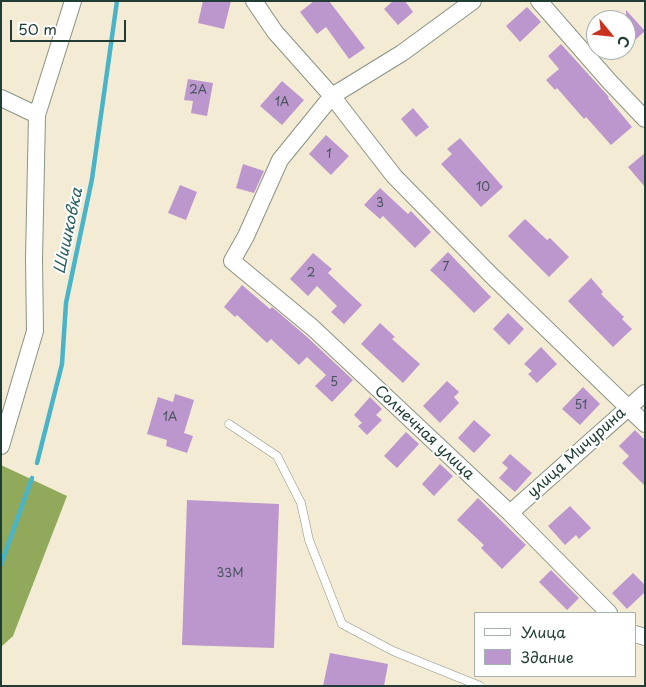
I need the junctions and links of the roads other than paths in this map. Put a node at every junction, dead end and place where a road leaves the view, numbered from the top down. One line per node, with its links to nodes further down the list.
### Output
1 (73, 1): 7 (street)
2 (254, 1): 5 (street)
3 (474, 1): 5 (street)
4 (539, 1): 8 (street)
5 (332, 96): 10 (street); 14 (street, Солнечная улица)
6 (1, 98): 7 (street)
7 (37, 116): 13 (street)
8 (645, 119)
9 (645, 393): 10 (street, улица Мичурина)
10 (629, 408): 12 (street); 14 (street, улица Мичурина)
11 (229, 424): 16 (lane)
12 (645, 424)
13 (1, 446)
14 (510, 513): 15 (street, Солнечная улица)
15 (608, 612)
16 (480, 686)

